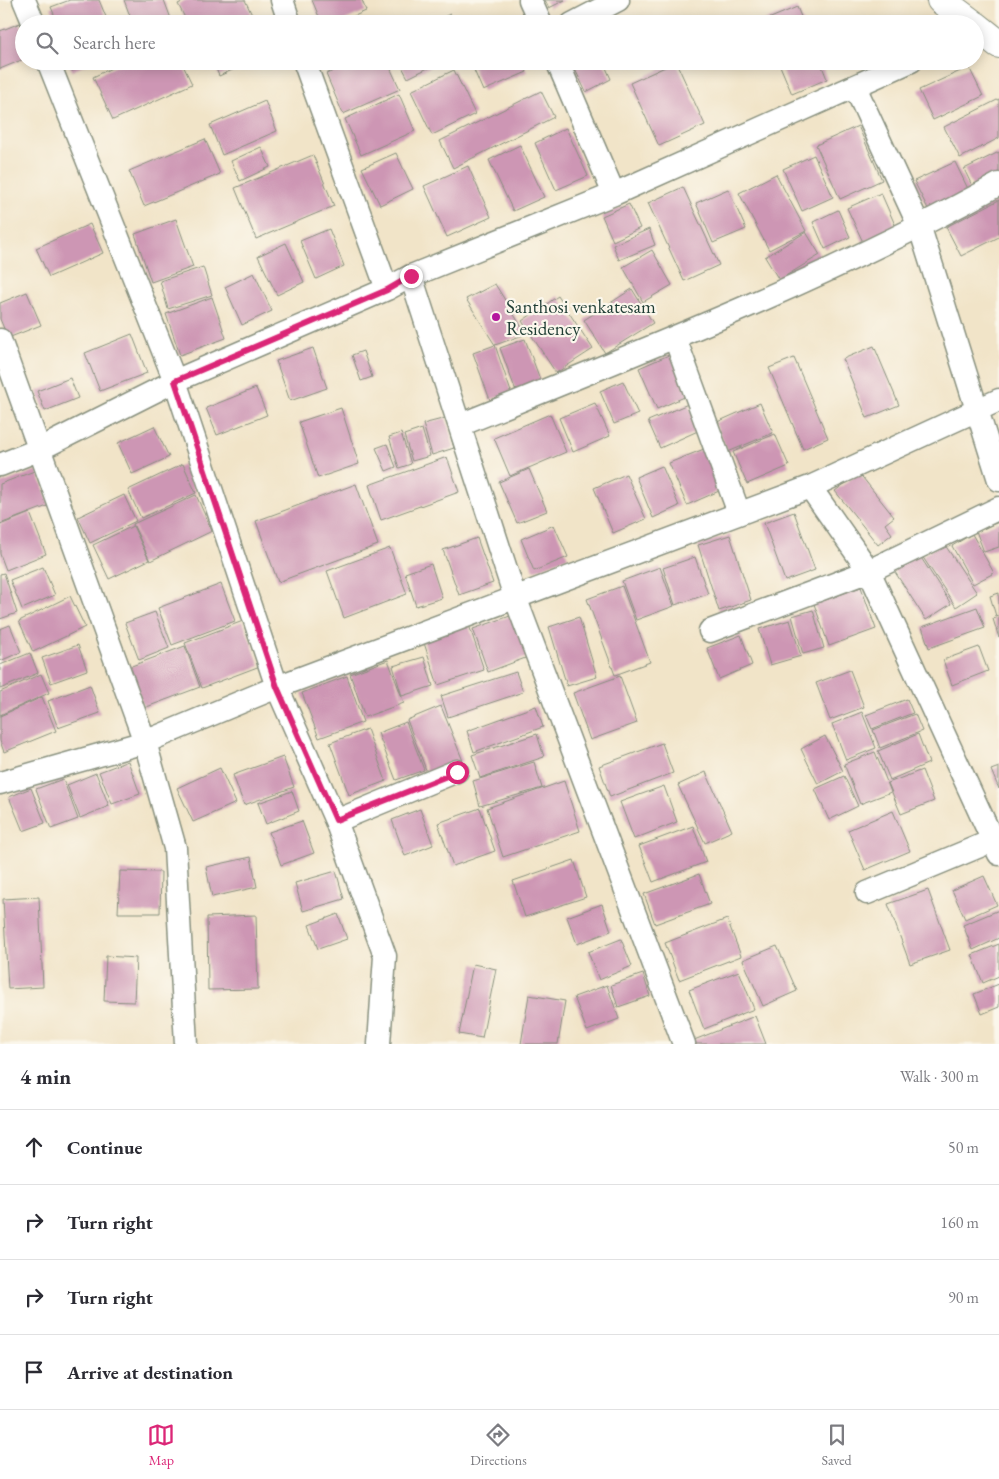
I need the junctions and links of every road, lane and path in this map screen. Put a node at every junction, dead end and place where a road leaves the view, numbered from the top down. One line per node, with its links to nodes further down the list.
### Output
1 (24, 0): 6 (street)
2 (282, 0): 7 (street)
3 (530, 0): 8 (street)
4 (618, 0): 9 (street)
5 (941, 0): 10 (street)
6 (30, 15)
7 (287, 15)
8 (537, 15)
9 (589, 15)
10 (960, 15)
11 (52, 70): 23 (street)
12 (307, 70): 20 (street)
13 (561, 70): 17 (street)
14 (892, 70): 15 (street)
15 (855, 87): 17 (street); 18 (street)
16 (999, 184): 18 (street)
17 (614, 194): 19 (street)
18 (920, 228): 21 (street); 25 (street)
19 (411, 276): 20 (street); 26 (street)
20 (387, 290): 23 (street)
21 (675, 338): 26 (street); 32 (street)
22 (0, 340): 27 (street)
23 (175, 381): 27 (street); 36 (street)
24 (999, 400): 25 (street)
25 (976, 409): 29 (street); 30 (street)
26 (460, 425): 34 (street)
27 (38, 450): 28 (street); 37 (street)
28 (0, 465)
29 (999, 480)
30 (810, 487): 32 (street); 33 (street)
31 (999, 508): 33 (street)
32 (739, 513): 34 (street)
33 (869, 571): 35 (street); 41 (street)
34 (515, 597): 36 (street); 45 (street)
35 (710, 631)
36 (277, 687): 37 (street); 40 (street)
37 (146, 742): 39 (street); 43 (street)
38 (457, 772): 40 (street)
39 (0, 783)
40 (336, 820): 44 (street)
41 (997, 844): 42 (street)
42 (867, 892)
43 (186, 1044)
44 (379, 1044)
45 (684, 1044)

